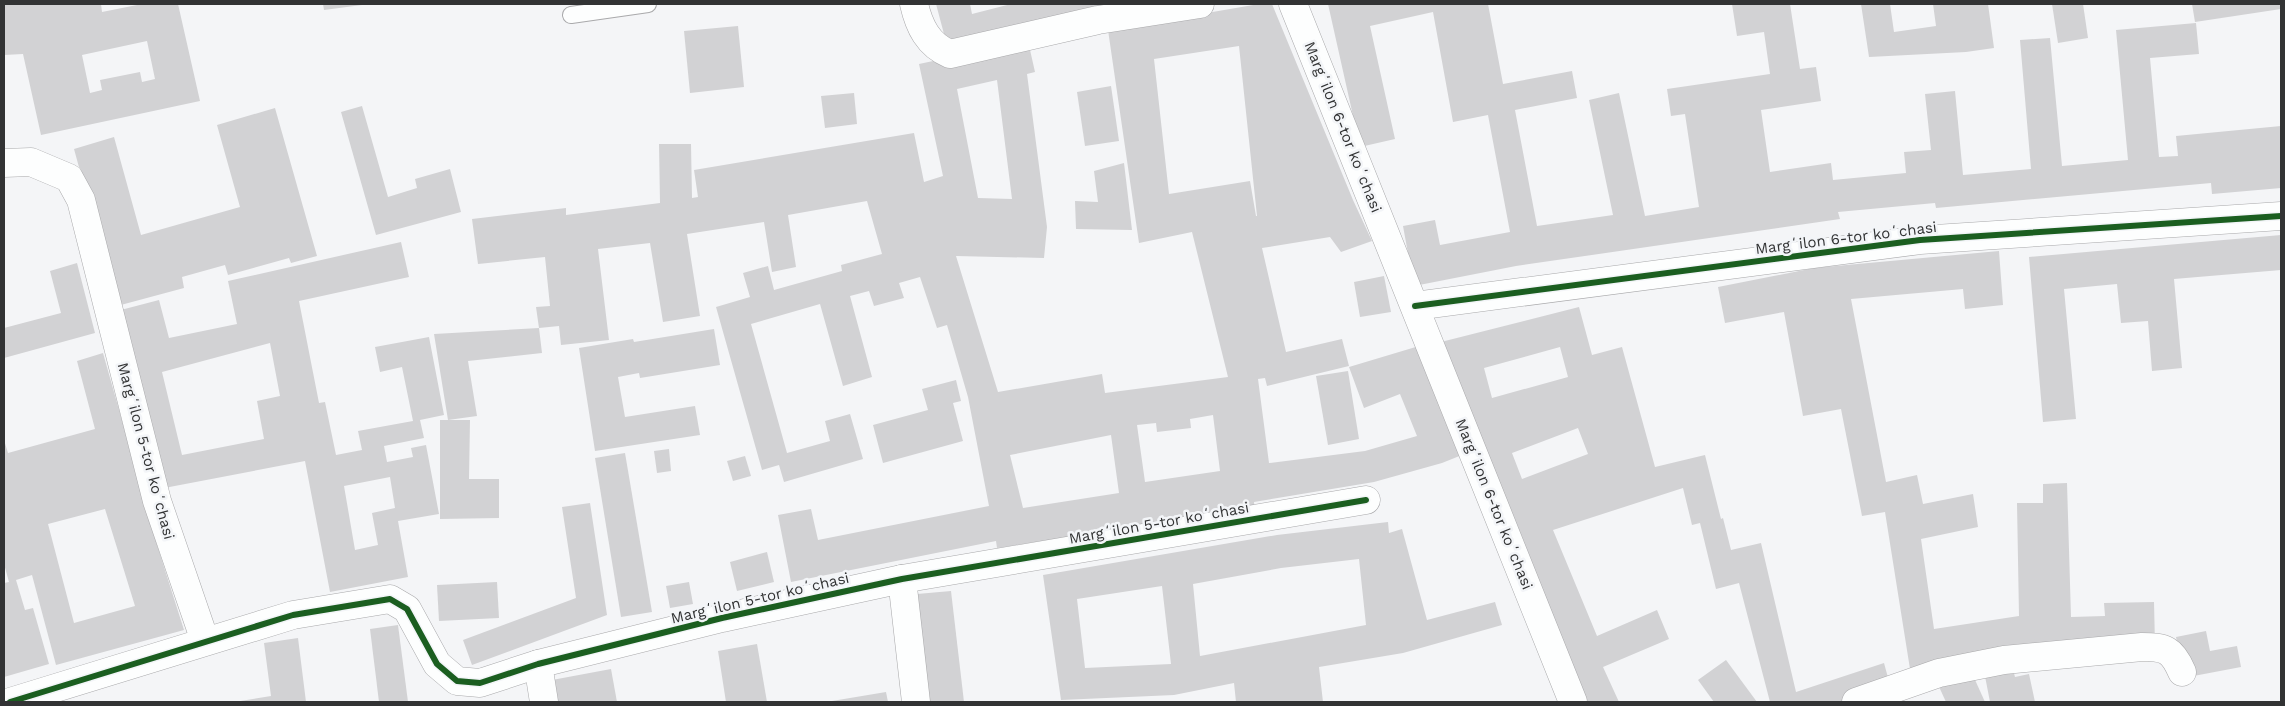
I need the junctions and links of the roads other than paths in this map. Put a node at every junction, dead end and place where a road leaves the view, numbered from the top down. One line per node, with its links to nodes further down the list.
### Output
1 (648, 4): 5 (lane)
2 (914, 4): 3 (street)
3 (1200, 4)
4 (1293, 4): 8 (street, Margʻilon 6-tor koʻchasi)
5 (571, 14)
6 (4, 162): 11 (street, Margʻilon 5-tor koʻchasi)
7 (2281, 216): 8 (street, Margʻilon 6-tor koʻchasi)
8 (1415, 306): 17 (street, Margʻilon 6-tor koʻchasi)
9 (1366, 500): 10 (street, Margʻilon 5-tor koʻchasi)
10 (902, 579): 12 (street, Margʻilon 5-tor koʻchasi); 16 (street)
11 (205, 640): 12 (street, Margʻilon 5-tor koʻchasi); 14 (street)
12 (538, 664): 15 (street)
13 (2182, 672): 18 (street)
14 (10, 702)
15 (544, 702)
16 (916, 702)
17 (1573, 702)
18 (1856, 702)

